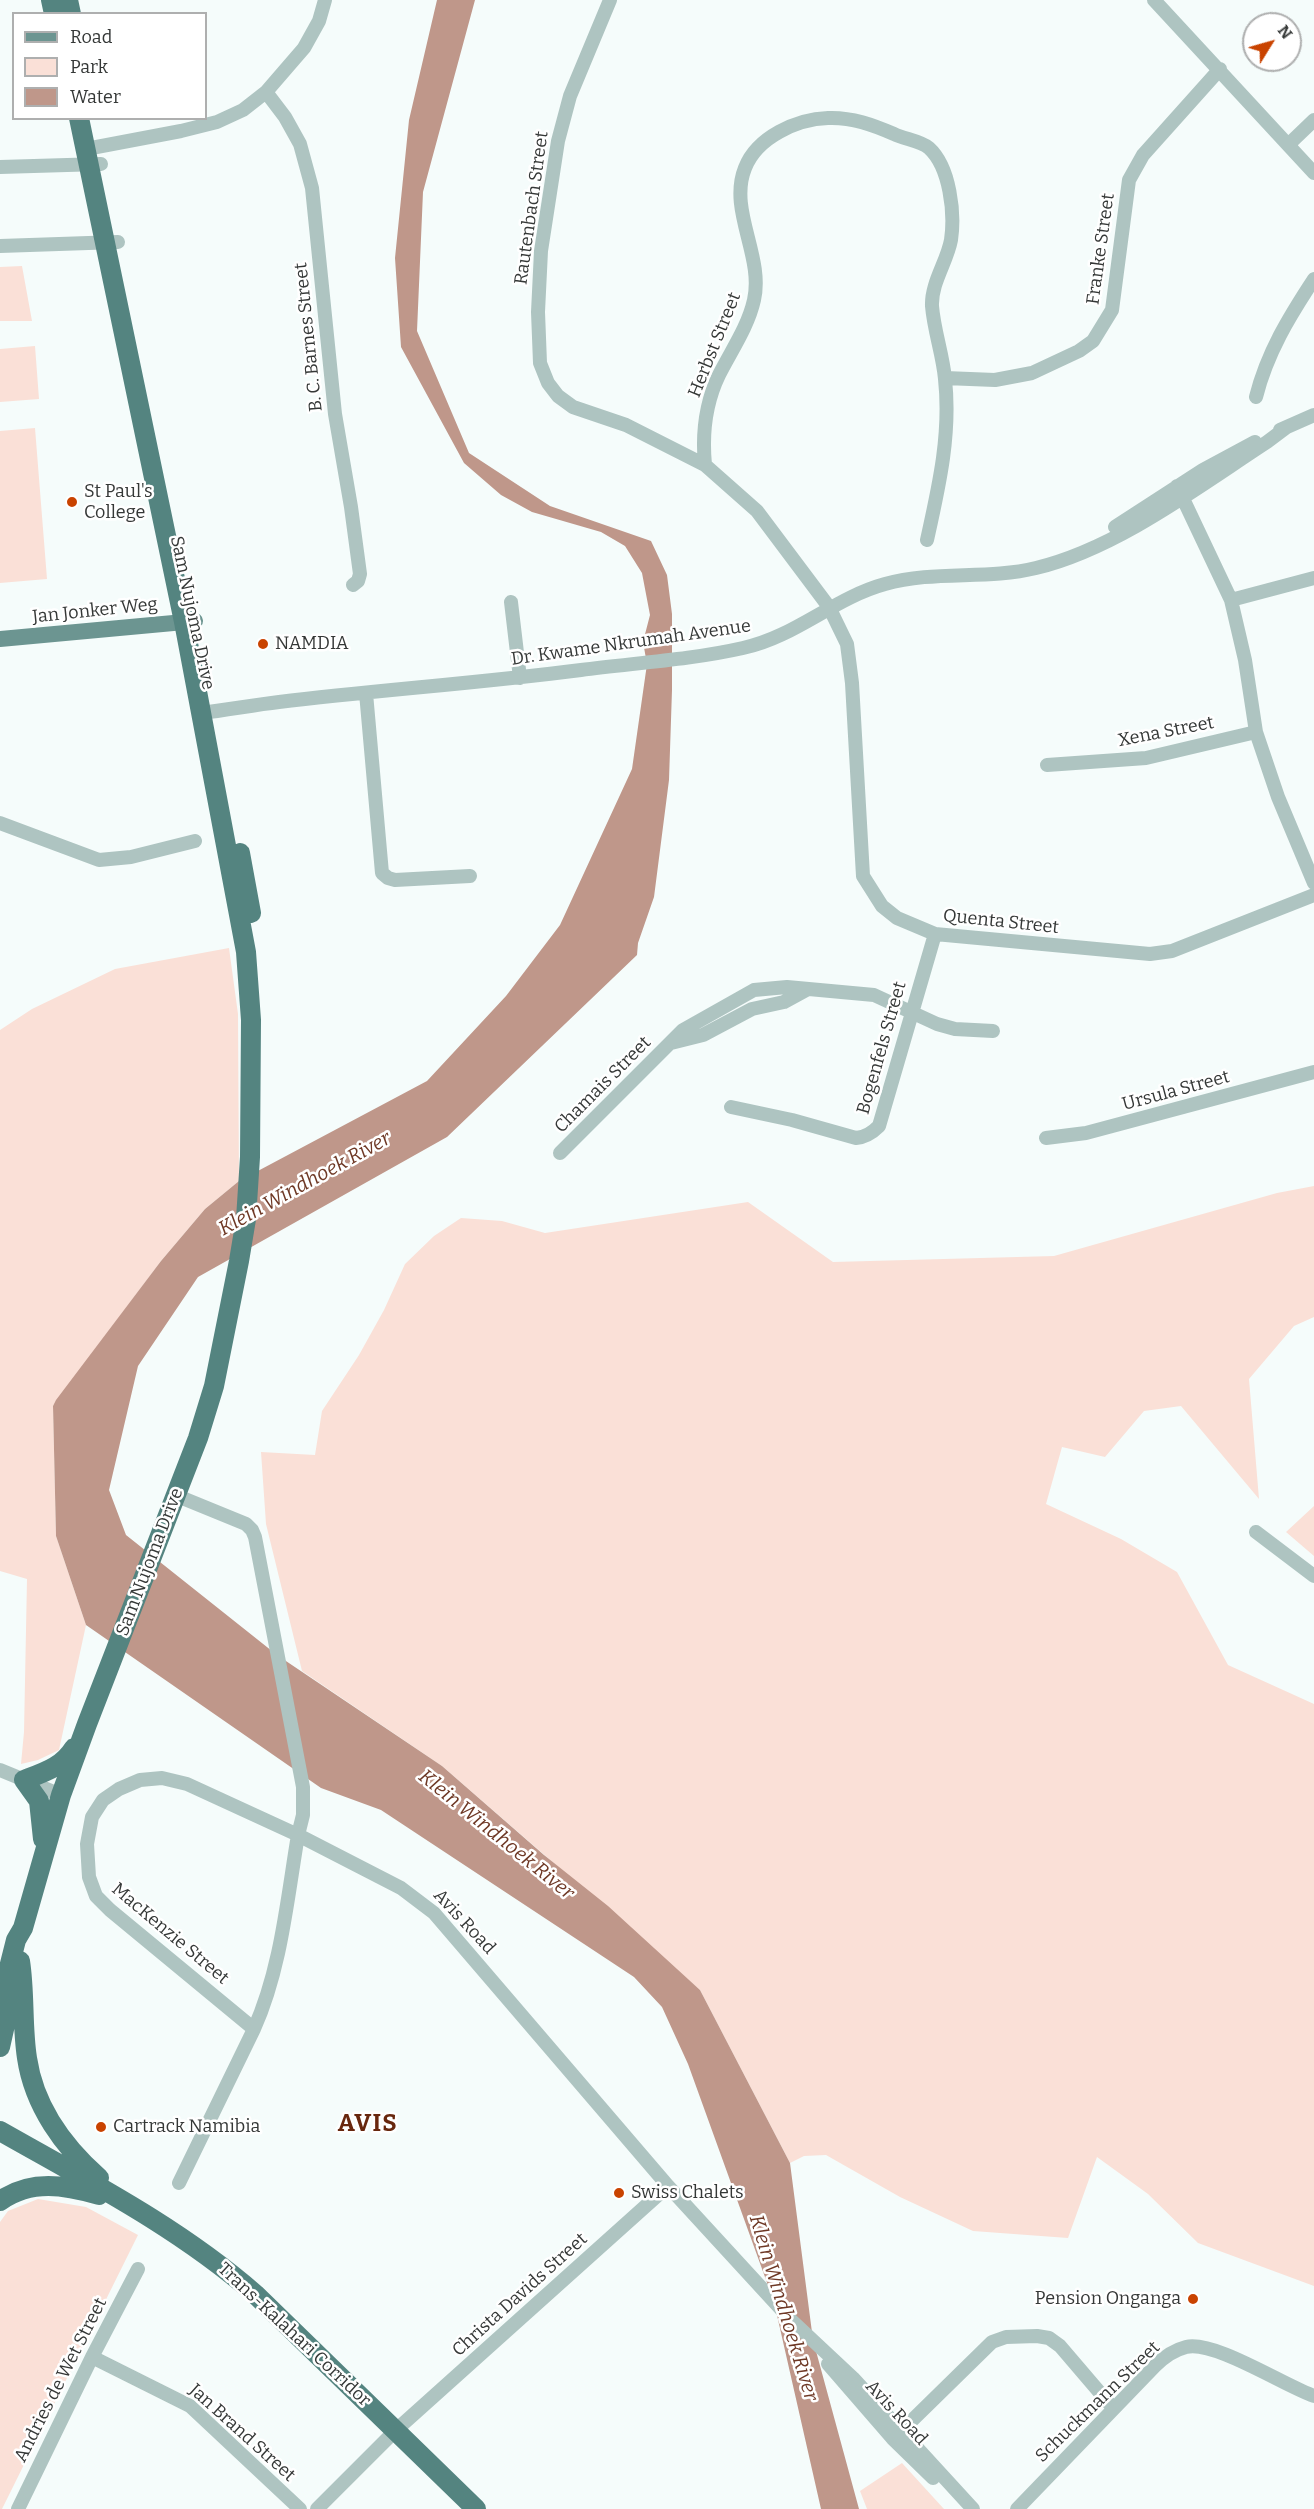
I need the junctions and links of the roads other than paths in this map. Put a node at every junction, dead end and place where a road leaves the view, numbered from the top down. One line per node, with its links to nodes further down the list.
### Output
1 (325, 0): 5 (street)
2 (610, 0): 19 (street, Rautenbach Street)
3 (1154, 0): 4 (street)
4 (1220, 69): 9 (street); 16 (street, Franke Street)
5 (266, 92): 10 (street); 23 (street, B. C. Barnes Street)
6 (80, 120): 10 (highway, Sam Nujoma Drive)
7 (92, 120): 10 (highway, Sam Nujoma Drive)
8 (1314, 120): 9 (street)
9 (1288, 145): 12 (street)
10 (94, 156): 11 (street); 13 (highway, Sam Nujoma Drive)
11 (0, 167)
12 (1314, 173)
13 (112, 242): 14 (street); 27 (highway, Sam Nujoma Drive)
14 (0, 246)
15 (1314, 279): 17 (street)
16 (945, 378): 19 (street, Herbst Street); 21 (street, Herbst Street)
17 (1256, 397)
18 (1314, 415): 20 (street, Dr. Kwame Nkrumah Avenue)
19 (705, 465): 26 (street, Rautenbach Street)
20 (1180, 491): 24 (street); 26 (street, Dr. Kwame Nkrumah Avenue)
21 (927, 540)
22 (1314, 578): 24 (street)
23 (353, 585)
24 (1231, 600): 32 (street)
25 (511, 602): 29 (street)
26 (829, 607): 29 (street, Dr. Kwame Nkrumah Avenue); 39 (street, Quenta Street)
27 (189, 622): 28 (main road, Jan Jonker Weg); 31 (highway, Sam Nujoma Drive)
28 (0, 639)
29 (520, 678): 30 (street, Dr. Kwame Nkrumah Avenue)
30 (366, 693): 31 (street, Dr. Kwame Nkrumah Avenue); 36 (street)
31 (207, 712): 50 (highway, Sam Nujoma Drive)
32 (1256, 732): 33 (street, Xena Street); 37 (street)
33 (1047, 765)
34 (0, 823): 35 (street)
35 (195, 841)
36 (470, 876)
37 (1314, 883)
38 (1314, 895): 39 (street, Quenta Street)
39 (935, 934): 41 (street, Bogenfels Street)
40 (806, 990): 41 (street, Chamais Street); 42 (street, Chamais Street); 43 (street, Chamais Street)
41 (912, 1011): 44 (street, Chamais Street); 47 (street, Bogenfels Street)
42 (704, 1016): 43 (street); 45 (street, Chamais Street)
43 (713, 1031): 45 (street, Chamais Street)
44 (993, 1031)
45 (671, 1043): 49 (street, Chamais Street)
46 (1314, 1072): 48 (street, Ursula Street)
47 (730, 1107)
48 (1046, 1138)
49 (560, 1153)
50 (175, 1495): 53 (highway, Sam Nujoma Drive); 57 (street)
51 (1256, 1532): 52 (street)
52 (1314, 1576)
53 (87, 1724): 55 (highway); 56 (highway, Sam Nujoma Drive)
54 (0, 1770): 55 (street)
55 (24, 1780): 56 (street); 58 (highway)
56 (61, 1795): 58 (highway, Sam Nujoma Drive)
57 (298, 1836): 62 (street); 62 (street, MacKenzie Street); 66 (street, Avis Road)
58 (43, 1854): 59 (highway, Sam Nujoma Drive)
59 (23, 1928): 60 (highway); 61 (highway, Sam Nujoma Drive)
60 (20, 1961): 63 (highway); 68 (highway)
61 (0, 2003)
62 (254, 2029): 65 (street)
63 (0, 2048)
64 (0, 2131): 68 (highway, Trans-Kalahari Corridor)
65 (179, 2183)
66 (668, 2186): 73 (street, Christa Davids Street); 74 (street, Avis Road)
67 (0, 2201): 68 (highway)
68 (130, 2205): 73 (highway, Trans-Kalahari Corridor)
69 (138, 2268): 70 (street, Andries de Wet Street)
70 (92, 2357): 76 (street, Andries de Wet Street); 77 (street, Jan Brand Street)
71 (1314, 2396): 72 (street, Schuckmann Street)
72 (1113, 2408): 74 (street); 80 (street, Schuckmann Street)
73 (395, 2431): 78 (street); 79 (highway, Trans-Kalahari Corridor)
74 (897, 2435): 75 (street, Avis Road)
75 (968, 2505)
76 (18, 2509)
77 (300, 2509)
78 (317, 2509)
79 (476, 2509)
80 (1017, 2509)

